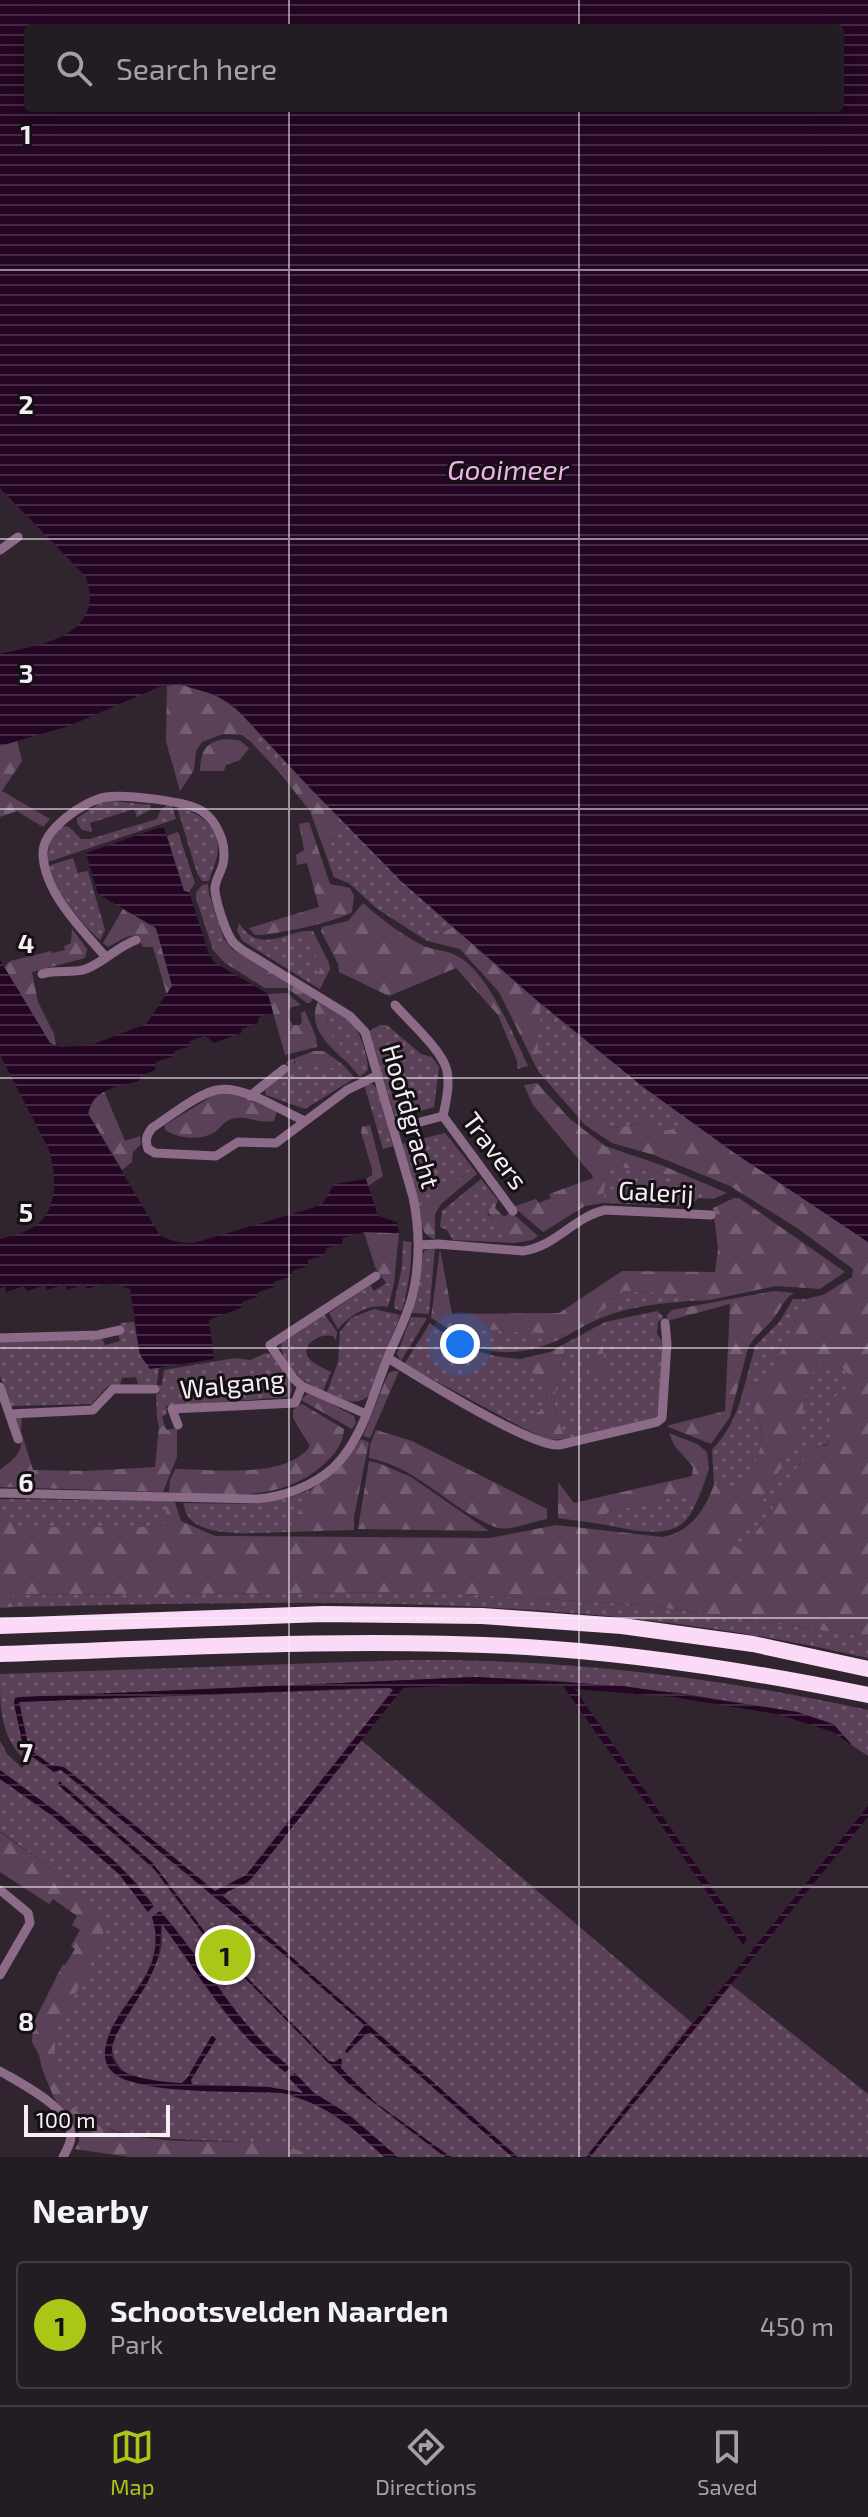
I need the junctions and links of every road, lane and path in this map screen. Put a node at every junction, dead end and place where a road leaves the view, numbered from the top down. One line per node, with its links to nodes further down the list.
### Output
1 (18, 537): 2 (street)
2 (0, 550)
3 (136, 940): 4 (street)
4 (105, 956): 5 (street); 8 (street, Hoofdgracht)
5 (42, 974)
6 (395, 1005): 10 (street, Travers)
7 (284, 1069): 9 (street)
8 (378, 1075): 11 (street); 12 (street, Hoofdgracht)
9 (250, 1096): 11 (street); 11 (street)
10 (443, 1116): 12 (street, Travers); 13 (street, Travers)
11 (305, 1121)
12 (394, 1129): 15 (street, Hoofdgracht)
13 (513, 1211)
14 (711, 1215): 15 (street, Galerij)
15 (419, 1245): 20 (street, Hoofdgracht)
16 (376, 1276): 21 (street, Walgang)
17 (665, 1323): 20 (street)
18 (120, 1330): 19 (street)
19 (0, 1338)
20 (388, 1358): 25 (street, Hoofdgracht)
21 (302, 1386): 25 (street, Walgang); 26 (street, Walgang)
22 (0, 1387): 24 (street)
23 (155, 1389): 24 (street)
24 (10, 1414): 27 (street)
25 (366, 1414): 28 (street, Hoofdgracht)
26 (178, 1425)
27 (18, 1439)
28 (0, 1493)
29 (0, 1626): 31 (highway)
30 (1, 1654): 32 (highway)
31 (868, 1669)
32 (868, 1695)
33 (0, 1890): 34 (street)
34 (0, 1975)
35 (0, 2071): 36 (street)
36 (63, 2157)

